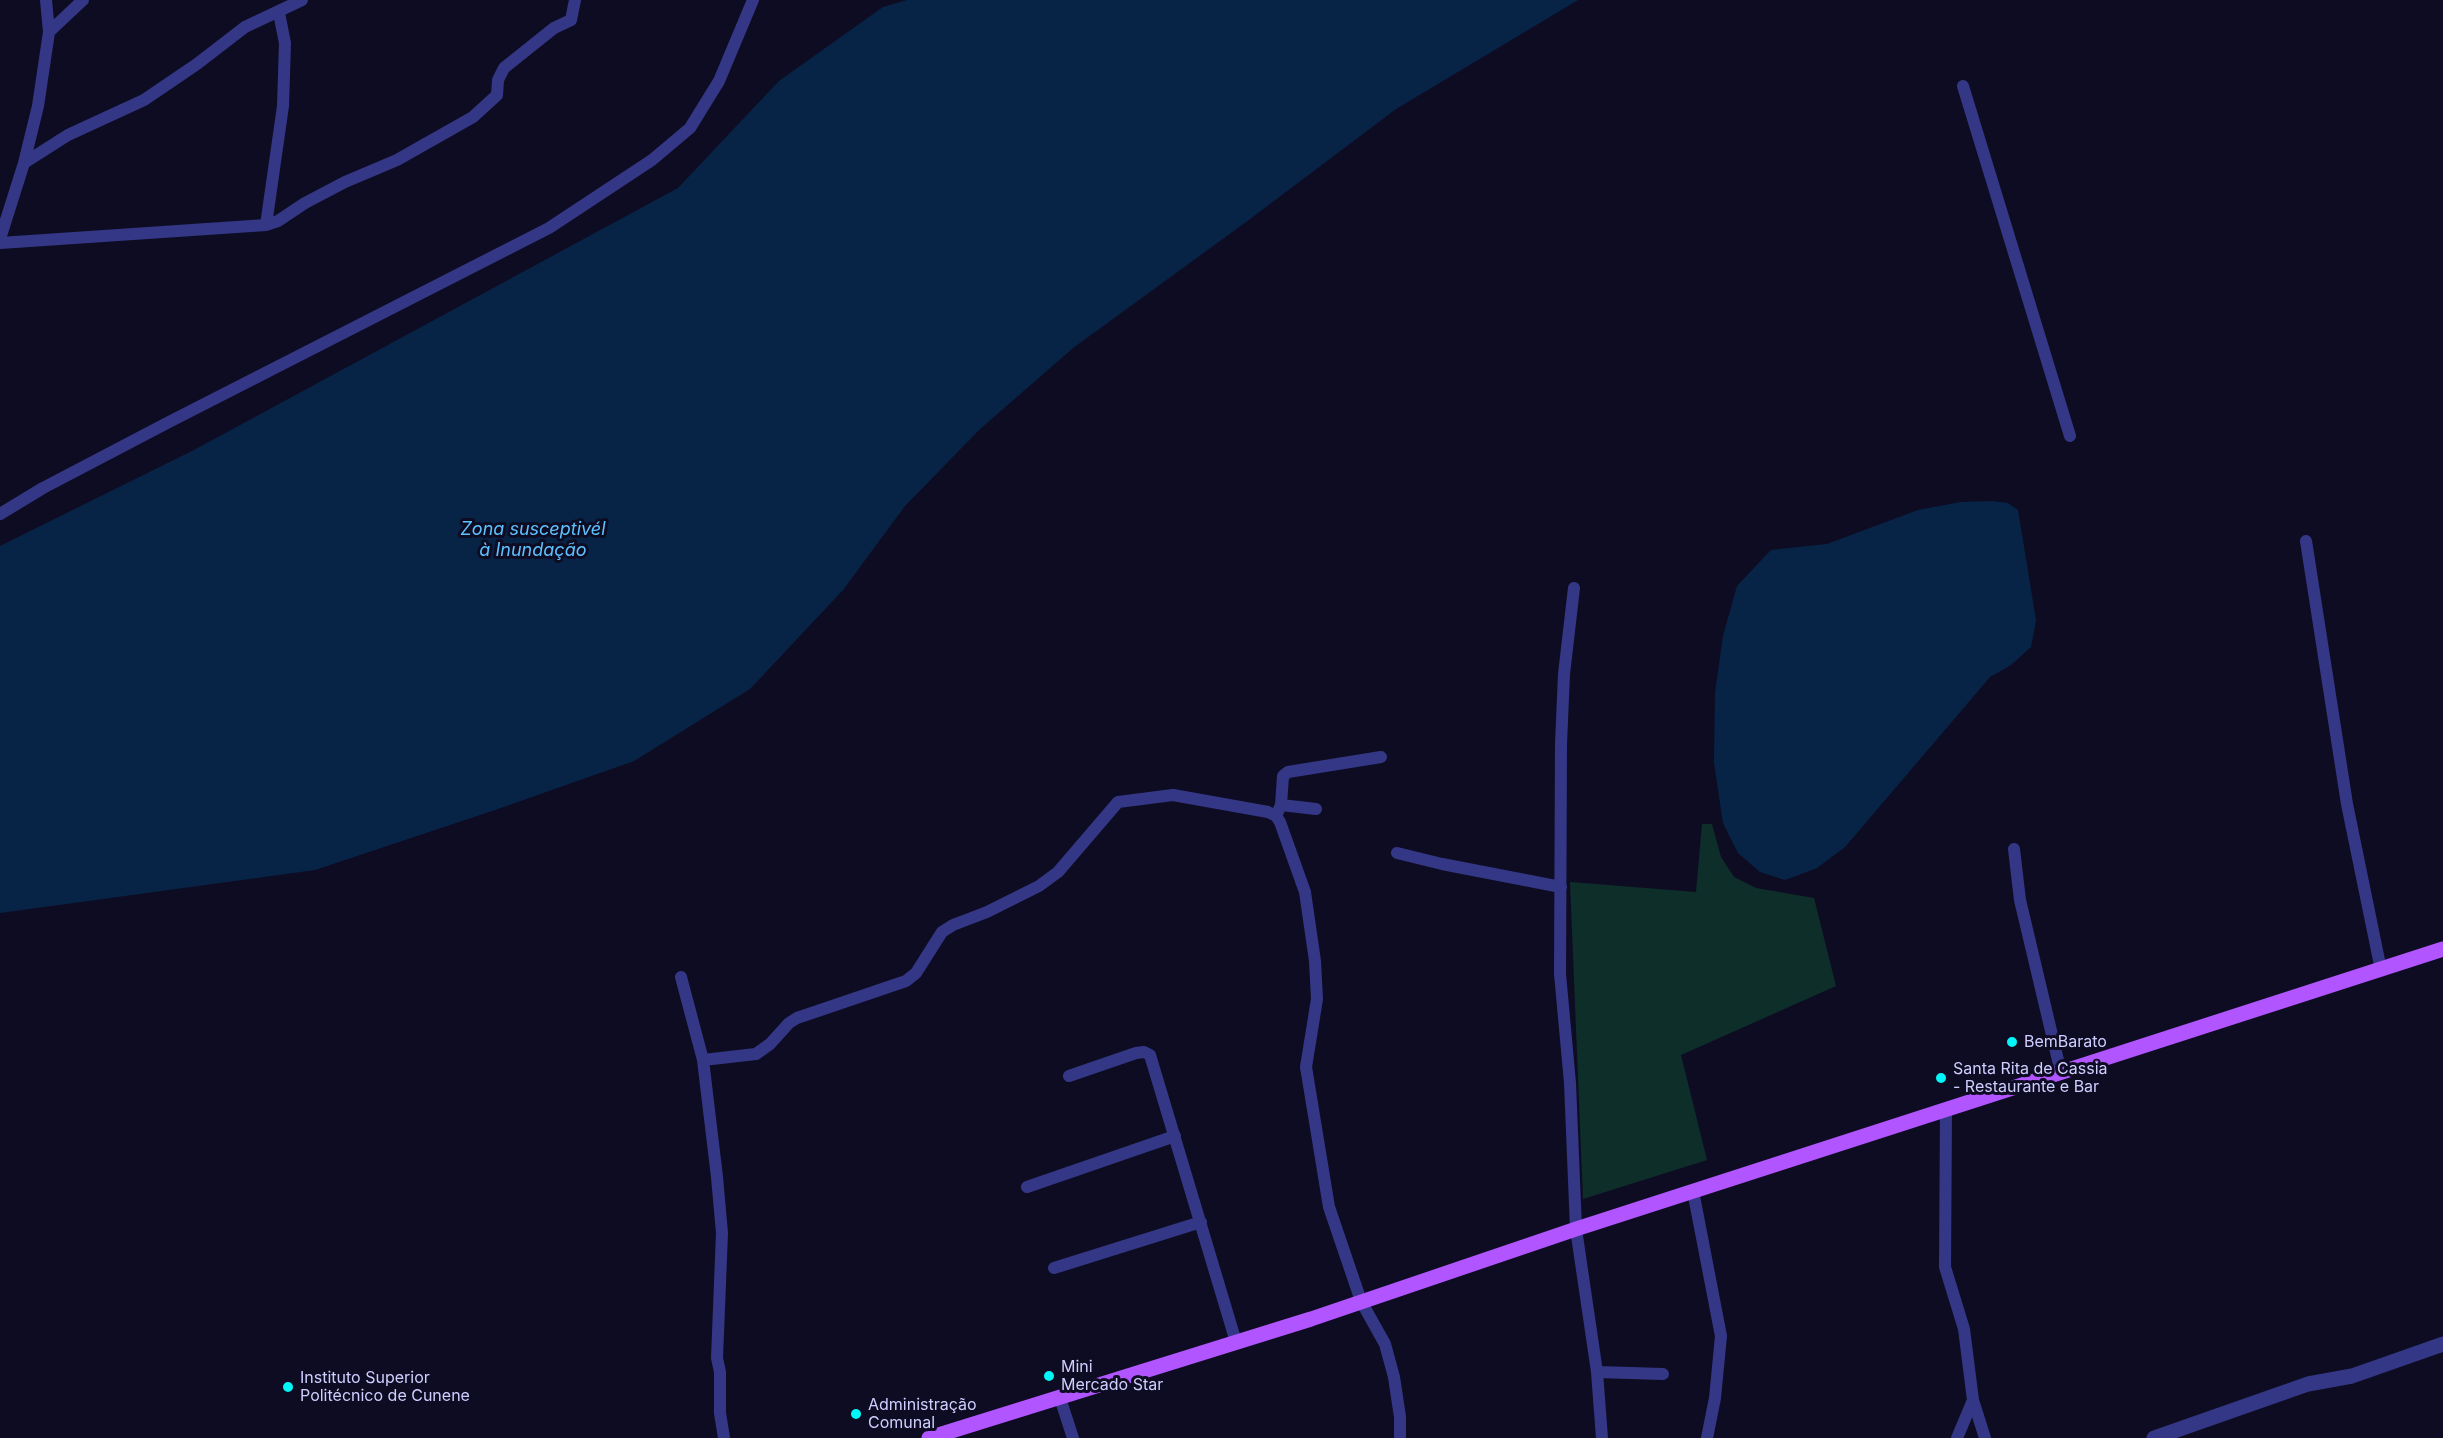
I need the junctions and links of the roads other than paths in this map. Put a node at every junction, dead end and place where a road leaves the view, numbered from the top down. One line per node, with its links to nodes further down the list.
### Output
1 (46, 0): 7 (street)
2 (83, 0): 7 (street)
3 (302, 0): 6 (street)
4 (575, 0): 10 (street)
5 (753, 0): 13 (street)
6 (279, 13): 9 (street); 10 (street)
7 (49, 32): 9 (street)
8 (1964, 86): 12 (street)
9 (24, 163): 11 (street)
10 (266, 225): 11 (street)
11 (0, 241)
12 (2070, 436)
13 (0, 514)
14 (2306, 542): 23 (street)
15 (1574, 588): 21 (street)
16 (1382, 757): 18 (street)
17 (1316, 809): 18 (street)
18 (1279, 811): 25 (street); 35 (street)
19 (2014, 849): 26 (street)
20 (1396, 853): 21 (street)
21 (1561, 887): 33 (street)
22 (2443, 949): 23 (main road)
23 (2381, 970): 26 (main road)
24 (681, 977): 25 (street)
25 (703, 1060): 42 (street)
26 (2061, 1073): 28 (main road)
27 (1069, 1076): 29 (street)
28 (1946, 1110): 31 (main road); 41 (street)
29 (1175, 1136): 30 (street); 32 (street)
30 (1027, 1187)
31 (1694, 1191): 33 (main road); 47 (street)
32 (1201, 1222): 34 (street); 36 (street)
33 (1576, 1229): 35 (main road); 38 (street)
34 (1054, 1268)
35 (1361, 1301): 36 (main road); 45 (street)
36 (1236, 1342): 40 (main road)
37 (2443, 1344): 50 (street)
38 (1597, 1372): 39 (street); 46 (street)
39 (1663, 1374)
40 (1060, 1398): 43 (main road); 44 (street)
41 (1973, 1400): 48 (street); 49 (street)
42 (724, 1438)
43 (929, 1438)
44 (1073, 1438)
45 (1401, 1438)
46 (1602, 1438)
47 (1707, 1438)
48 (1957, 1438)
49 (1984, 1438)
50 (2154, 1438)

